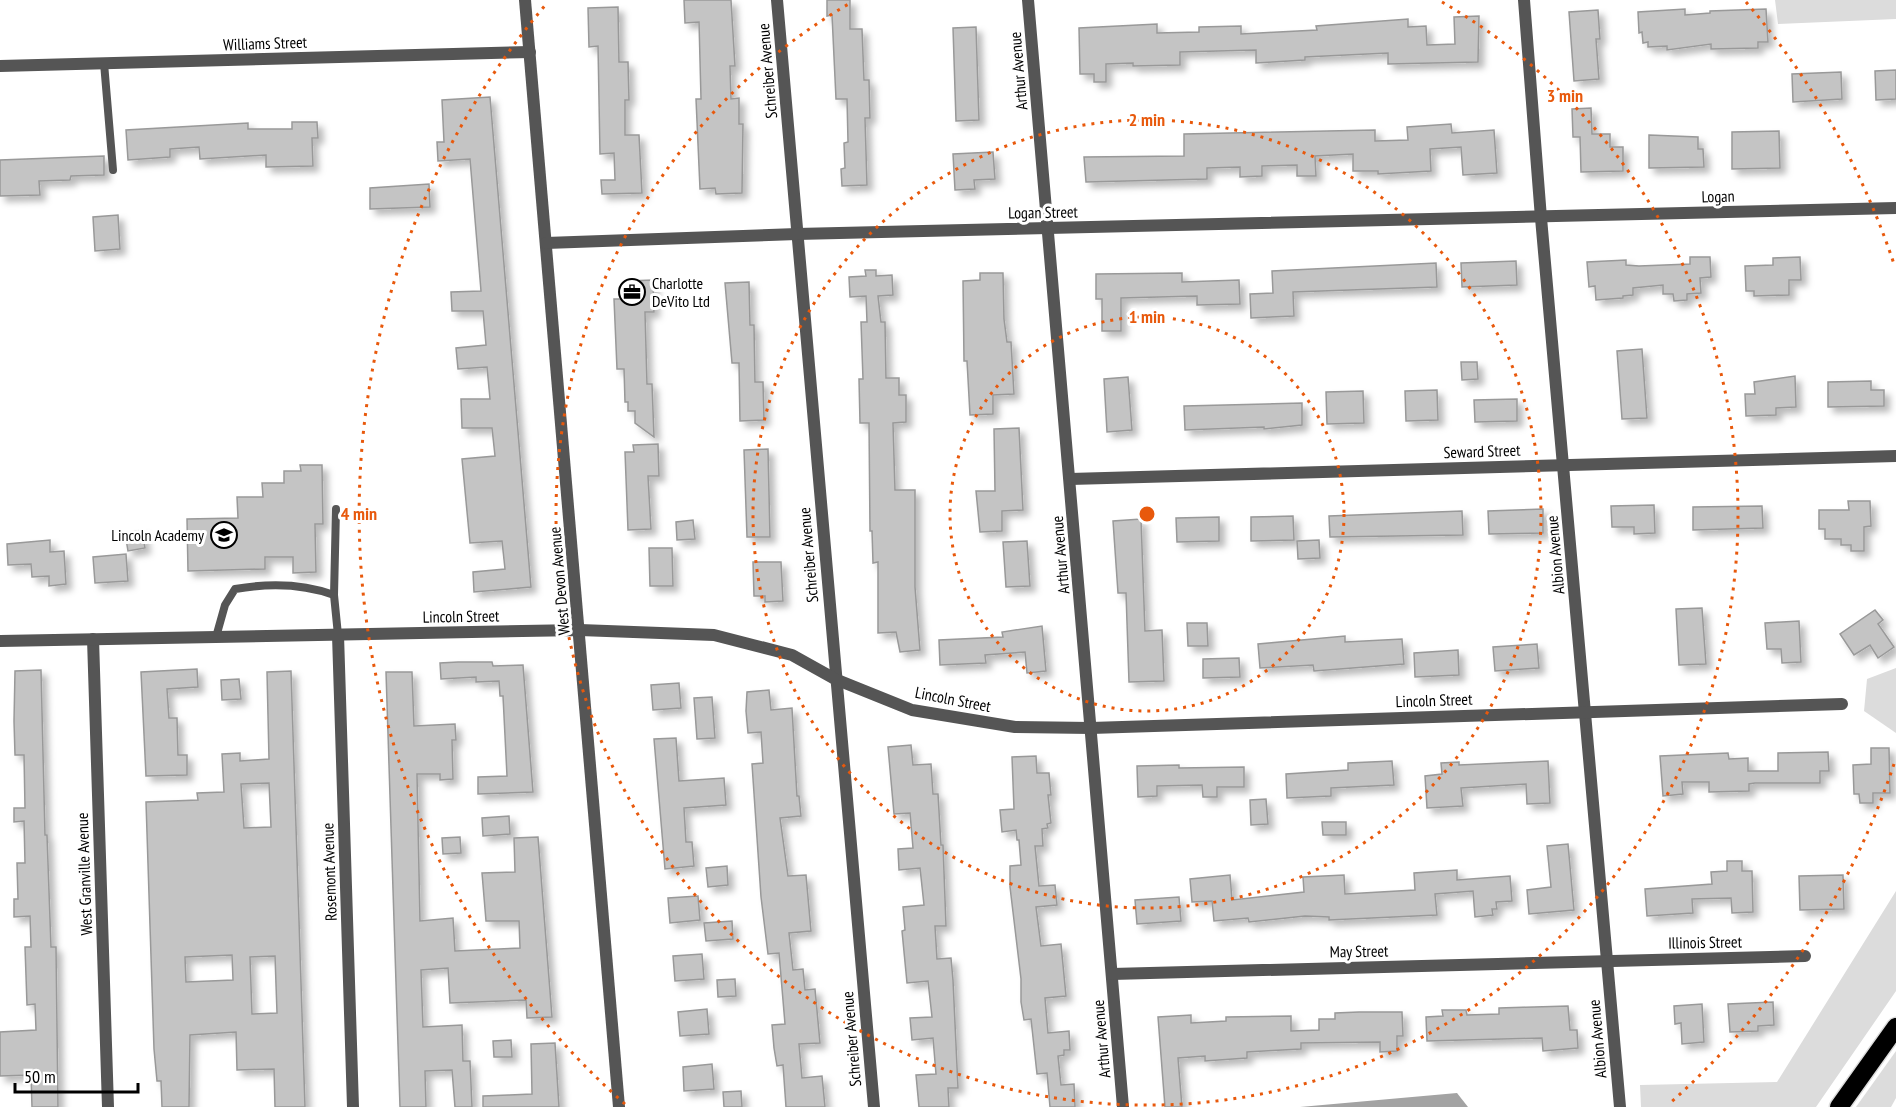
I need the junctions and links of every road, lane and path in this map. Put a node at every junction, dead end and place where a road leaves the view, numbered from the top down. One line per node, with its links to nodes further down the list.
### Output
1 (525, 0): 5 (street, West Devon Avenue)
2 (777, 0): 12 (street, Schreiber Avenue)
3 (1028, 0): 11 (street, Arthur Avenue)
4 (1524, 0): 10 (street, Albion Avenue)
5 (530, 52): 6 (street, Williams Street); 13 (street, West Devon Avenue)
6 (104, 63): 7 (street, Williams Street); 8 (lane)
7 (0, 66)
8 (113, 170)
9 (1896, 208): 10 (street, Logan)
10 (1541, 218): 11 (street, Logan Street); 15 (street, Albion Avenue)
11 (1048, 229): 12 (street, Logan Street); 16 (street, Arthur Avenue)
12 (797, 234): 13 (street, Logan Street); 24 (street, Schreiber Avenue)
13 (546, 243): 19 (street, West Devon Avenue)
14 (1896, 456): 15 (street, Seward Street)
15 (1564, 466): 16 (street, Seward Street); 26 (street, Albion Avenue)
16 (1070, 479): 27 (street, Arthur Avenue)
17 (336, 509): 18 (lane)
18 (334, 595): 20 (lane); 21 (lane)
19 (580, 630): 20 (street, Lincoln Street); 24 (street, Lincoln Street); 34 (street, West Devon Avenue)
20 (338, 635): 21 (street, Lincoln Street); 33 (street, Rosemont Avenue)
21 (216, 637): 22 (street, Lincoln Street)
22 (93, 639): 23 (street, Lincoln Street); 32 (street, West Granville Avenue)
23 (0, 641)
24 (835, 679): 27 (street, Lincoln Street); 35 (street, Schreiber Avenue)
25 (1842, 704): 26 (street, Lincoln Street)
26 (1585, 711): 27 (street, Lincoln Street); 29 (street, Albion Avenue)
27 (1091, 728): 30 (street, Arthur Avenue)
28 (1805, 956): 29 (street, Illinois Street)
29 (1606, 961): 30 (street, May Street); 37 (street, Albion Avenue)
30 (1112, 974): 36 (street, Arthur Avenue)
31 (1896, 1027): 38 (highway)
32 (108, 1107)
33 (353, 1107)
34 (618, 1107)
35 (874, 1107)
36 (1123, 1107)
37 (1620, 1107)
38 (1839, 1107)

